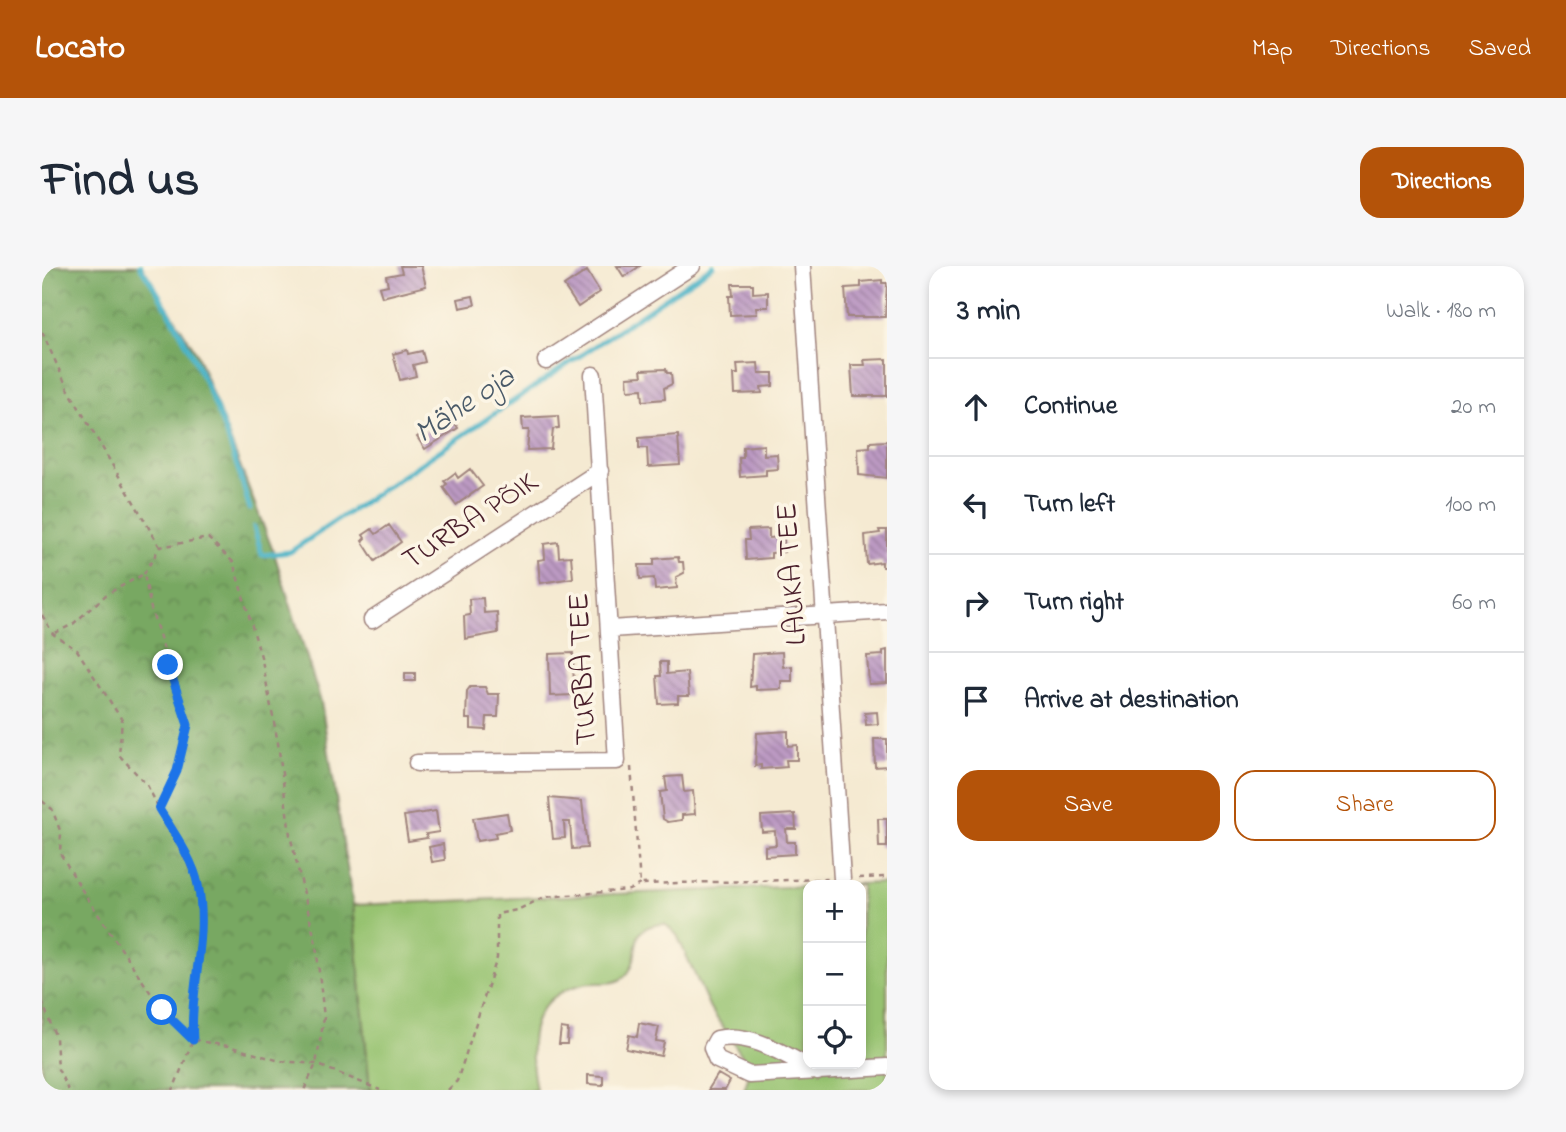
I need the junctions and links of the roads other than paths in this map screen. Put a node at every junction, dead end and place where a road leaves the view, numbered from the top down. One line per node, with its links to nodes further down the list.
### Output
1 (692, 266): 3 (street)
2 (803, 266): 7 (street, LAUKA TEE)
3 (546, 361)
4 (593, 375): 5 (street, TURBA TEE)
5 (600, 471): 8 (street, TURBA PÕIK); 9 (street, TURBA TEE)
6 (887, 611): 7 (street)
7 (824, 615): 9 (street); 11 (street, LAUKA TEE)
8 (372, 620)
9 (610, 629): 10 (street, TURBA TEE)
10 (417, 763)
11 (842, 878)
12 (887, 1067): 13 (street)
13 (818, 1072): 13 (street)

